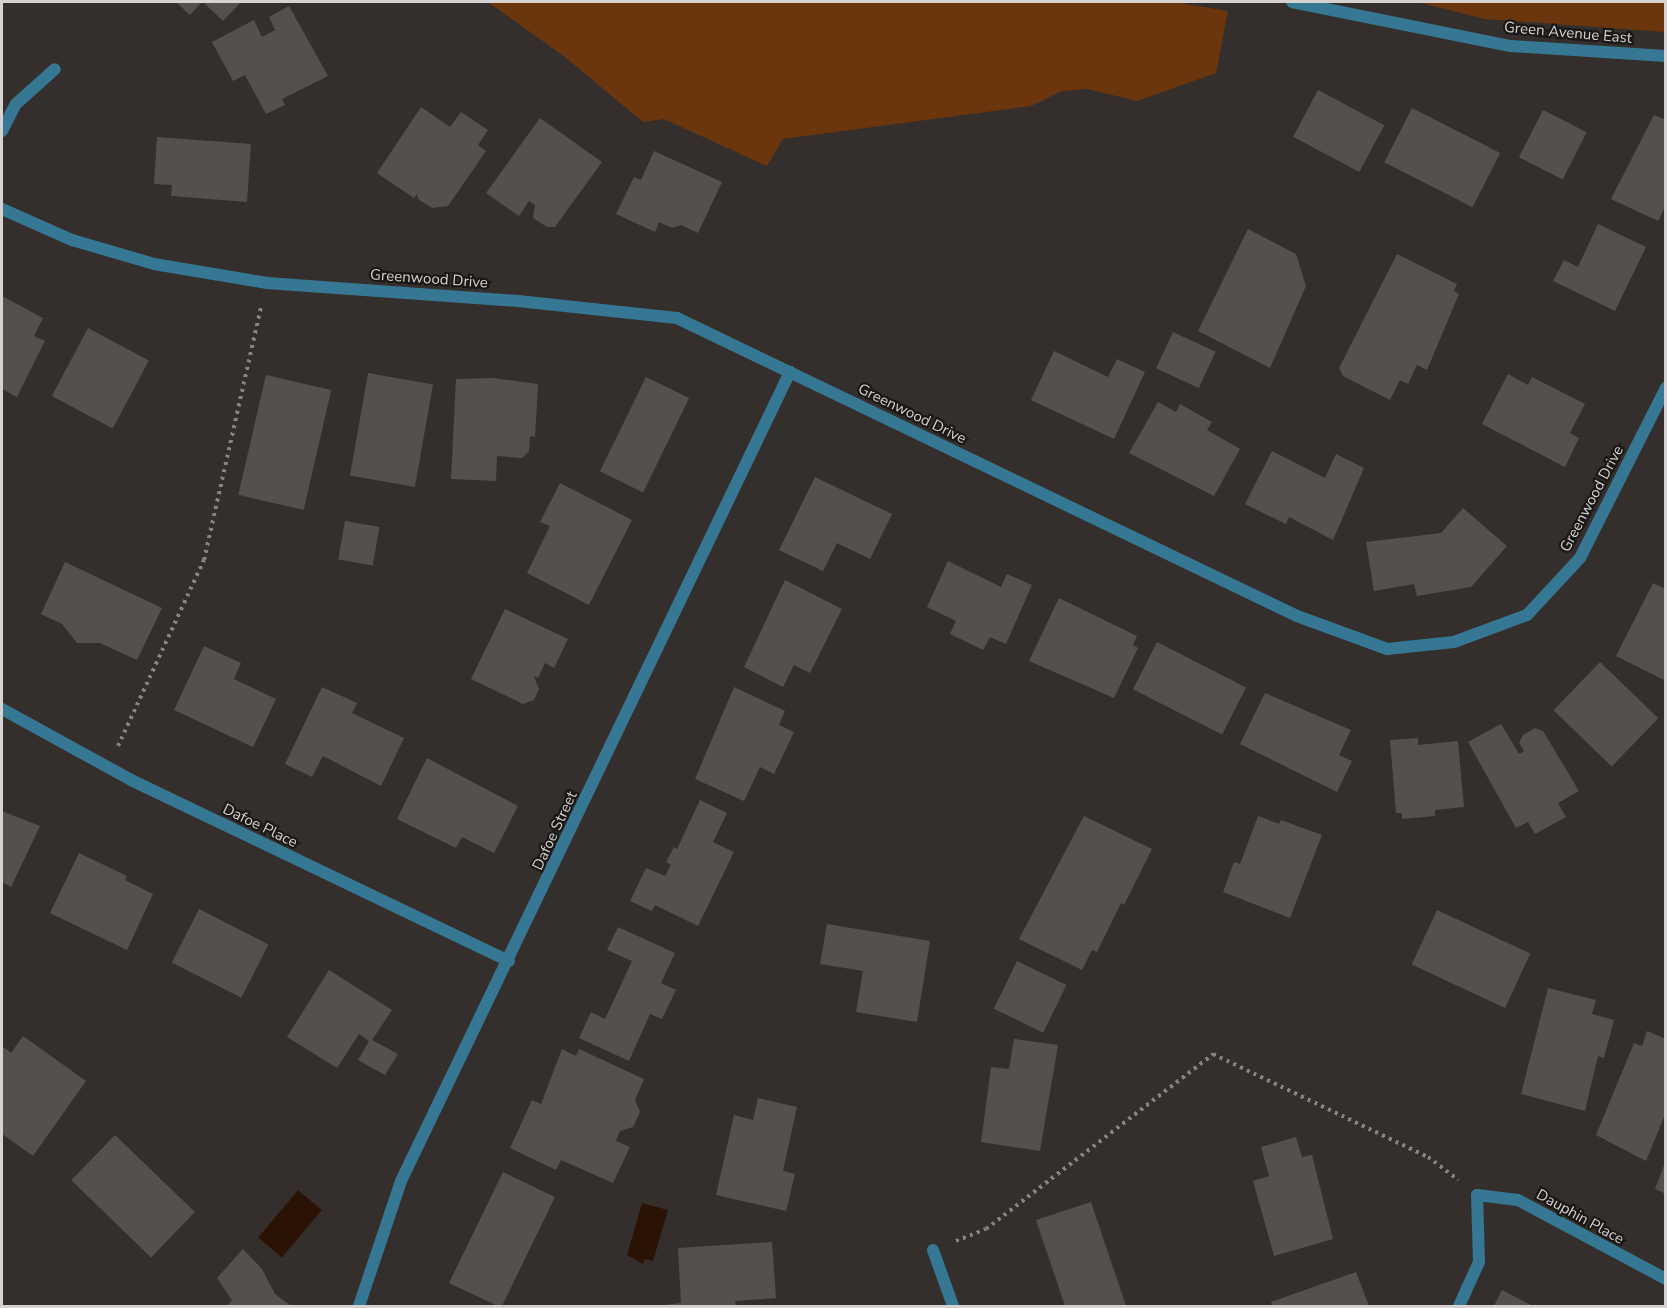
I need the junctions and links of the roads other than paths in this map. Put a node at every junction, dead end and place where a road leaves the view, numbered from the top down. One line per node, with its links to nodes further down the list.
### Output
1 (1292, 2): 2 (street, Green Avenue East)
2 (1665, 56)
3 (56, 69): 4 (street)
4 (2, 131)
5 (2, 209): 6 (street, Greenwood Drive)
6 (790, 372): 7 (street, Greenwood Drive); 9 (street, Dafoe Street)
7 (1665, 388)
8 (2, 709): 9 (street, Dafoe Place)
9 (509, 961): 12 (street, Dafoe Street)
10 (933, 1250): 13 (street)
11 (1665, 1279): 14 (street, Dauphin Place)
12 (359, 1306)
13 (953, 1306)
14 (1459, 1306)

